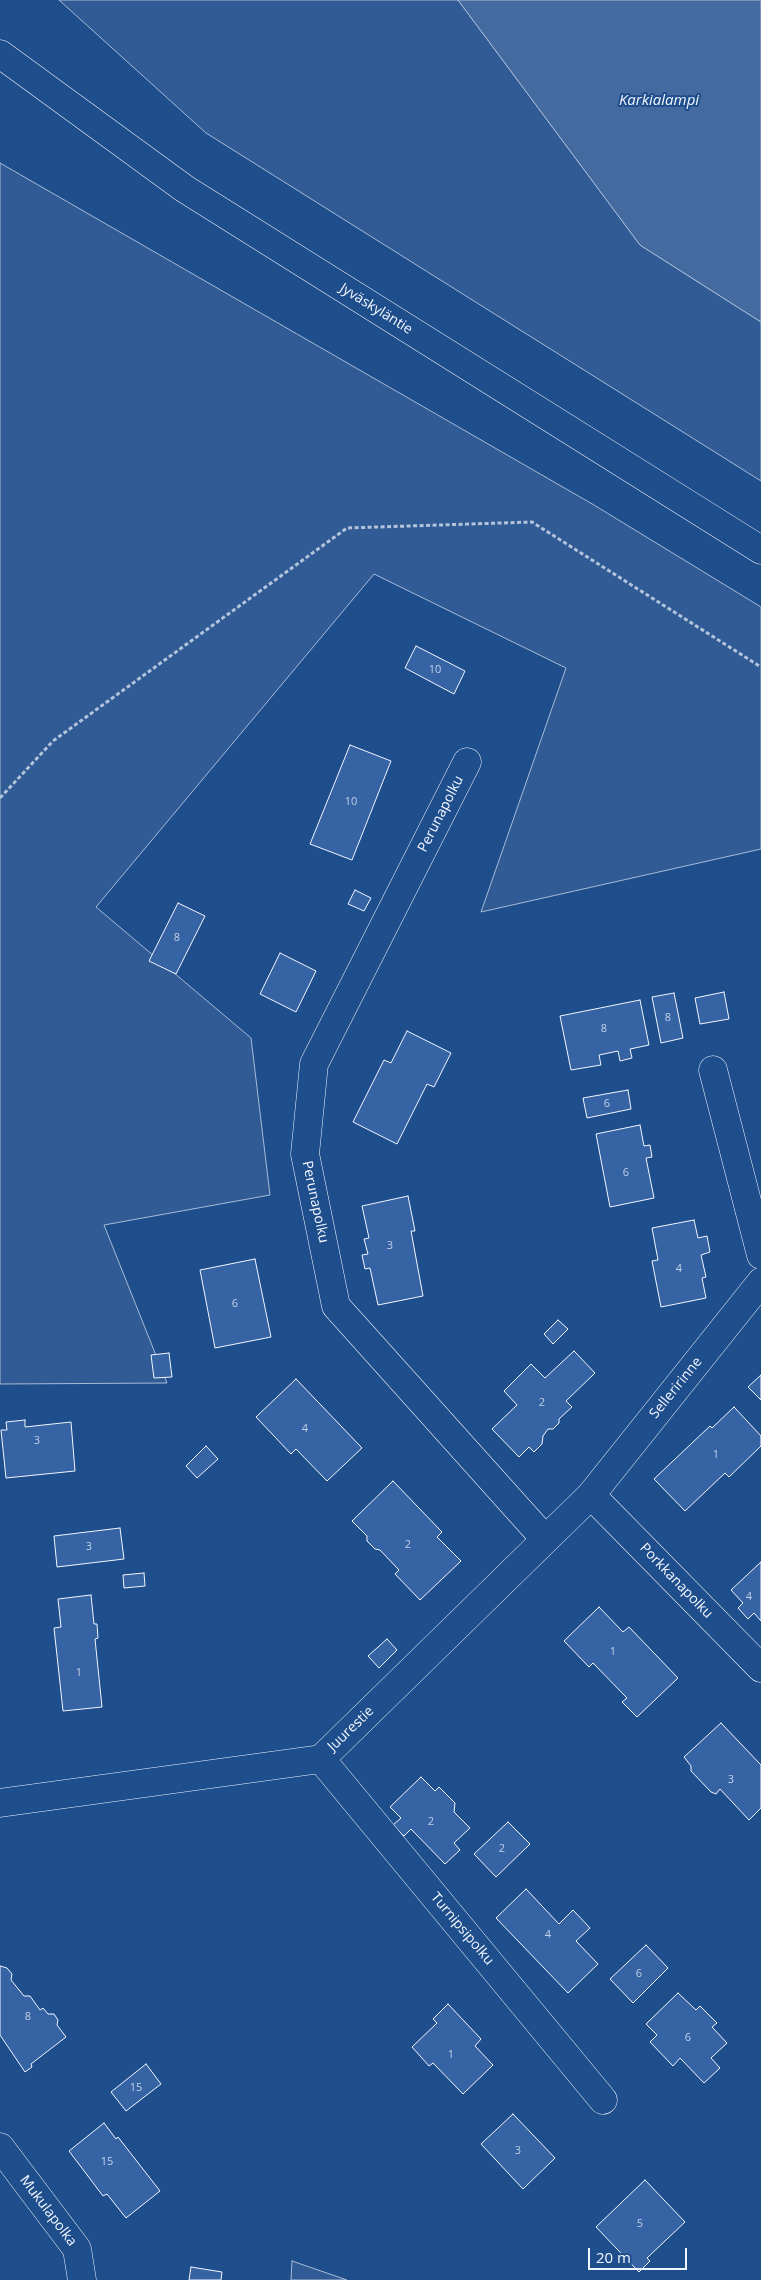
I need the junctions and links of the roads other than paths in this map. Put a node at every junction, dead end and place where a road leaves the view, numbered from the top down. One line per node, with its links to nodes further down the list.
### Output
1 (0, 54): 2 (main road, Jyväskyläntie)
2 (761, 550)
3 (467, 762): 8 (main road, Perunapolku)
4 (713, 1070): 5 (main road)
5 (761, 1255)
6 (761, 1282): 7 (main road, Selleririnne)
7 (591, 1495): 8 (main road, Juurestie); 9 (main road, Porkkanapolku)
8 (546, 1539): 10 (main road, Juurestie)
9 (761, 1668)
10 (321, 1759): 11 (main road, Juurestie); 12 (main road, Turnipsipolku)
11 (0, 1803)
12 (603, 2100)
13 (0, 2148): 14 (main road, Mukulapolka)
14 (82, 2280)

